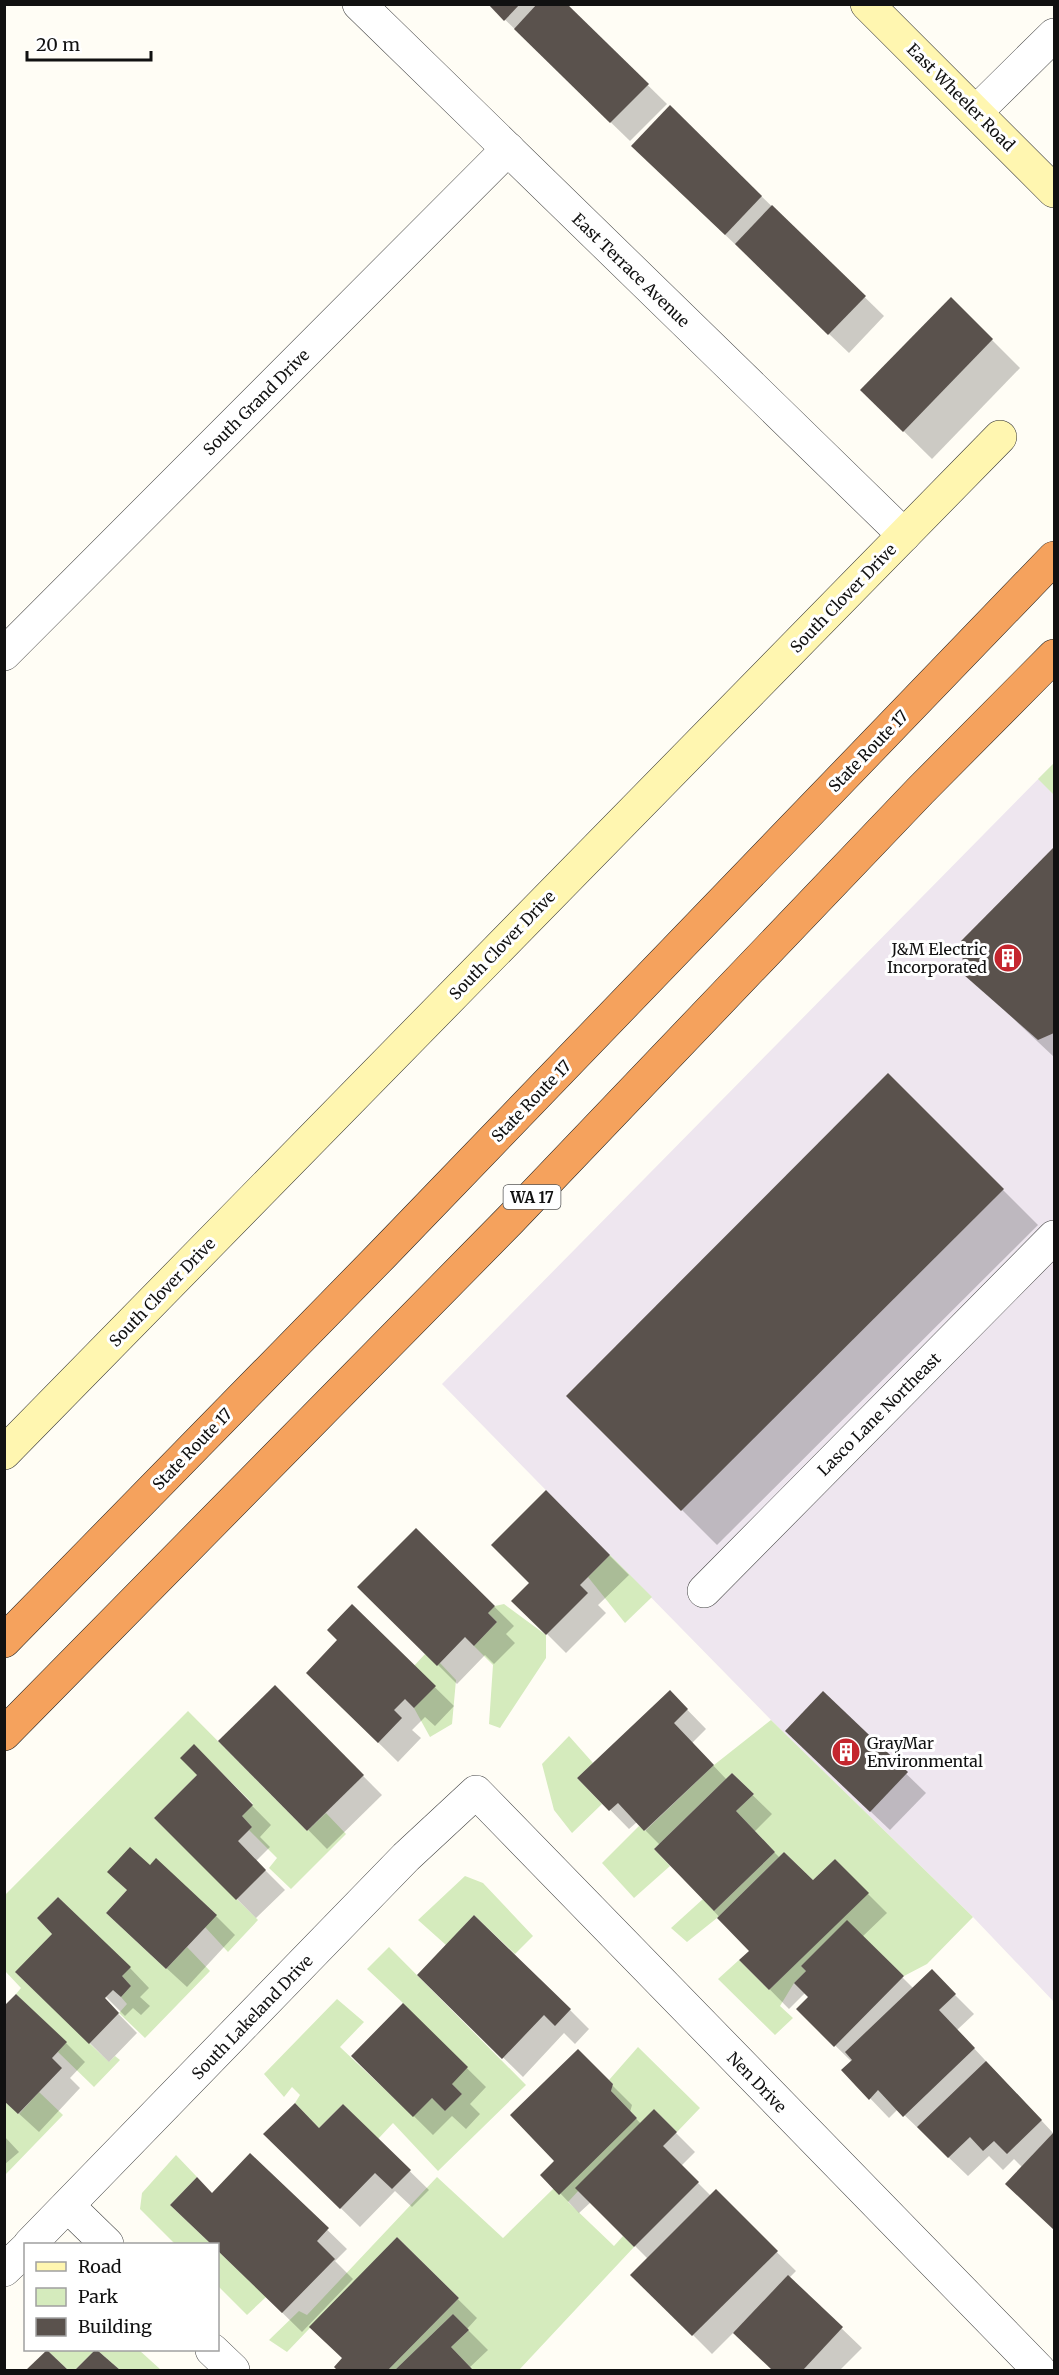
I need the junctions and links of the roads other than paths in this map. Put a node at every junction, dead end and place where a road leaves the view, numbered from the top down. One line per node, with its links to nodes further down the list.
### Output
1 (359, 4): 5 (street, East Terrace Avenue)
2 (867, 4): 4 (street, East Wheeler Road)
3 (1054, 34): 4 (street)
4 (977, 111): 6 (street, East Wheeler Road)
5 (508, 149): 8 (street, East Terrace Avenue); 10 (street, South Grand Drive)
6 (1054, 191)
7 (1000, 437): 8 (street, South Clover Drive)
8 (904, 535): 13 (street, South Clover Drive)
9 (1054, 558): 15 (highway, State Route 17)
10 (4, 654)
11 (1054, 656): 16 (highway, WA 17)
12 (1054, 1237): 14 (street, Lasco Lane Northeast)
13 (4, 1453)
14 (704, 1591)
15 (4, 1641)
16 (4, 1734)
17 (476, 1792): 18 (street, South Lakeland Drive); 25 (street, Nen Drive)
18 (69, 2207): 19 (street, South Lakeland Drive); 20 (street)
19 (31, 2243)
20 (106, 2243)
21 (24, 2251): 22 (street)
22 (4, 2270)
23 (214, 2351): 24 (street)
24 (233, 2370)
25 (1040, 2370)

